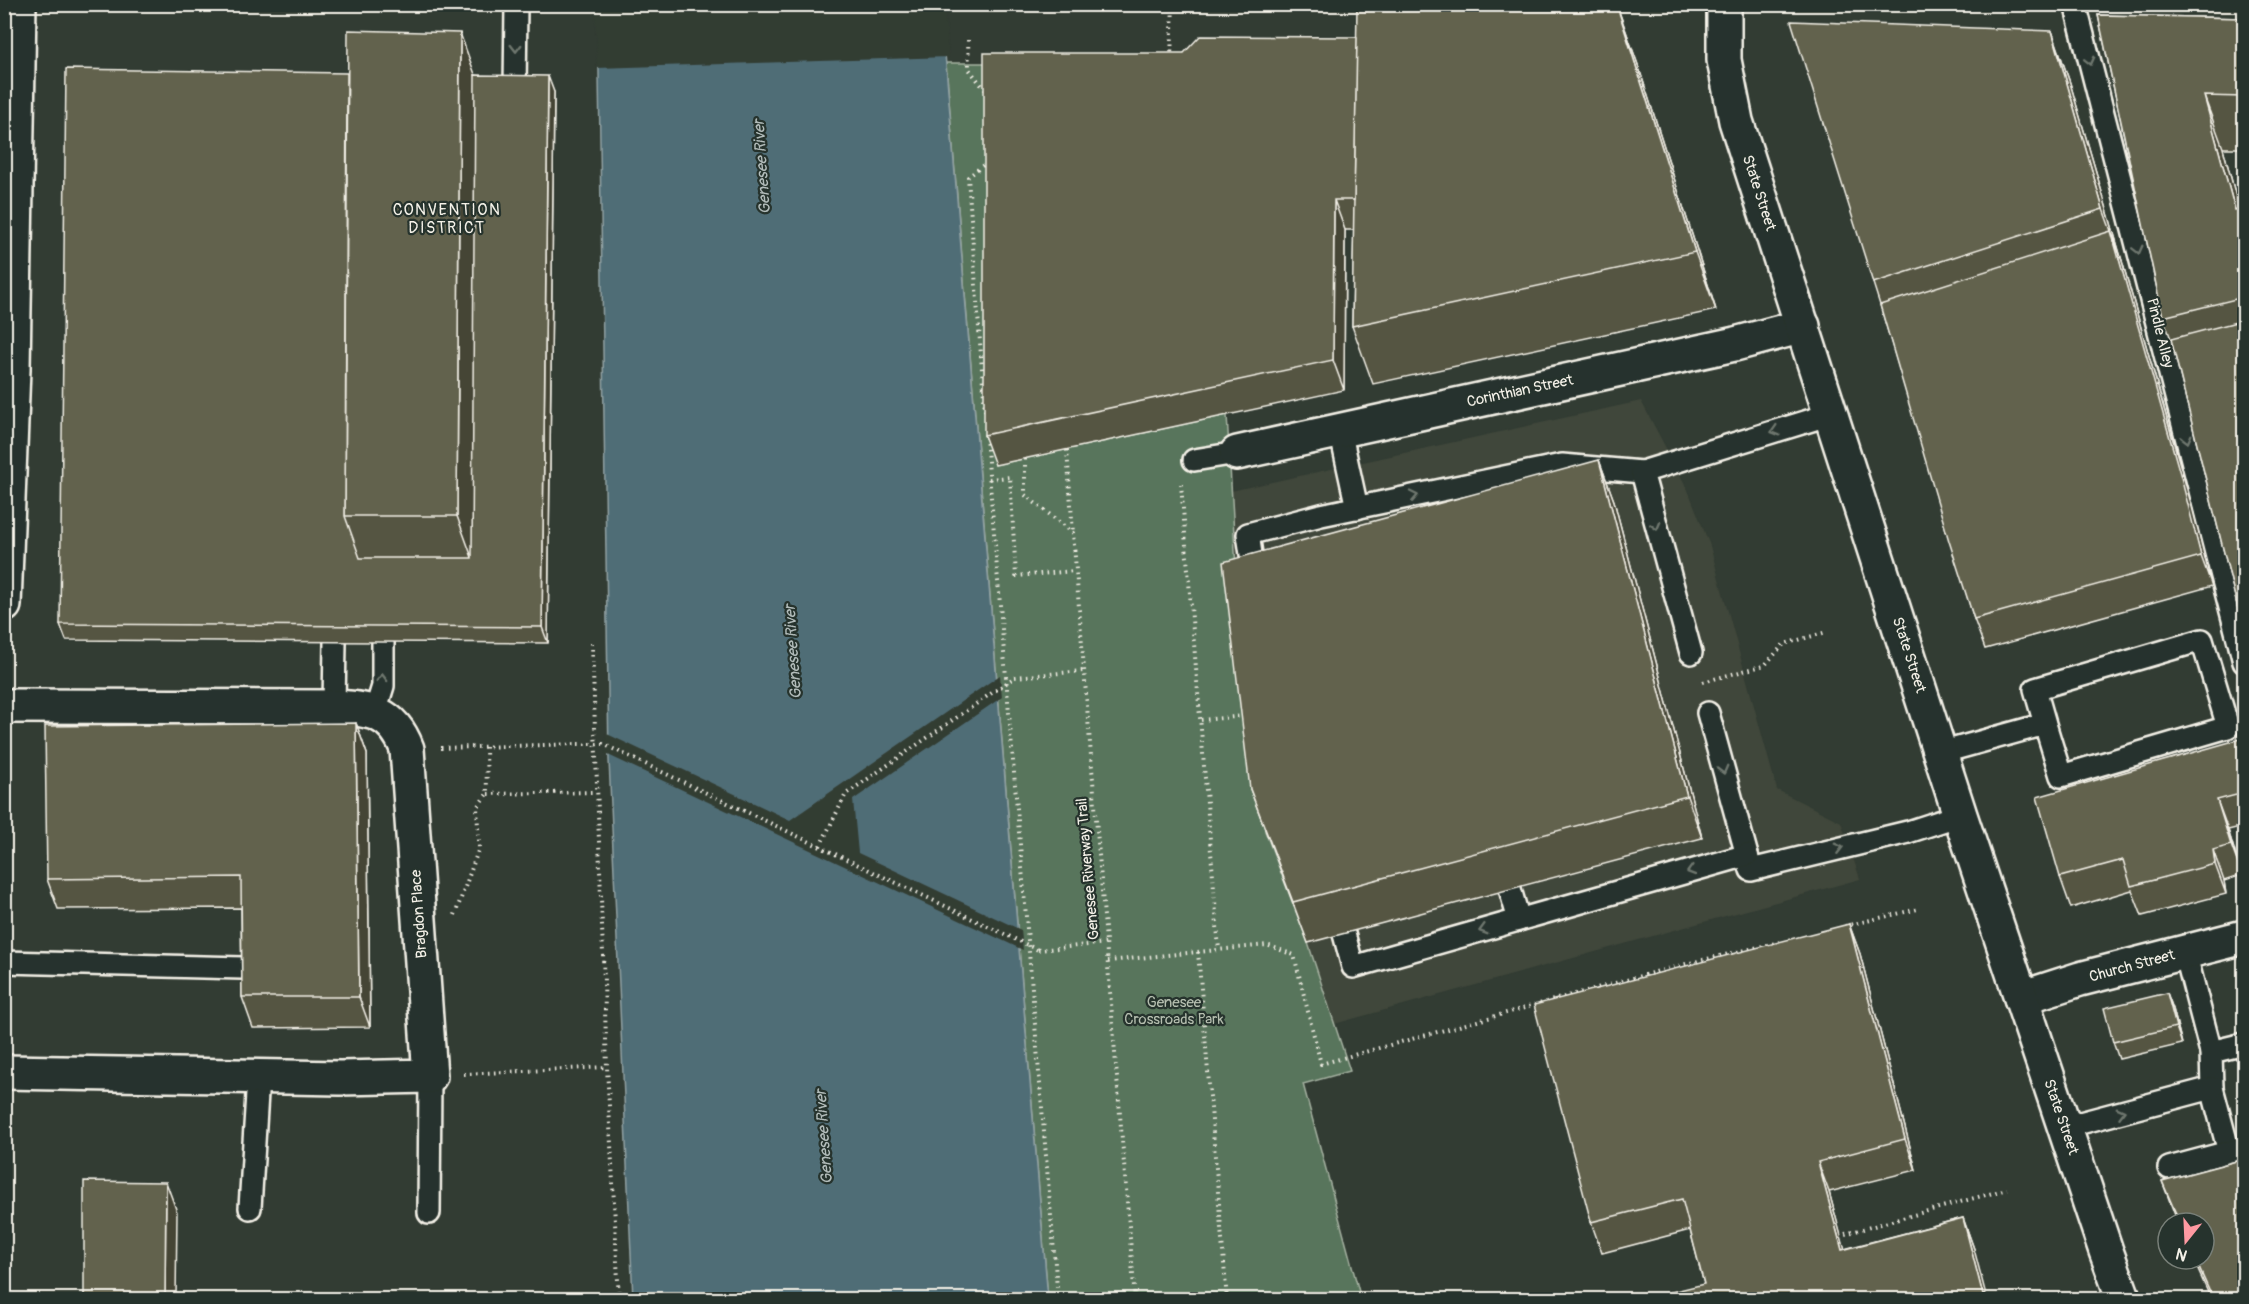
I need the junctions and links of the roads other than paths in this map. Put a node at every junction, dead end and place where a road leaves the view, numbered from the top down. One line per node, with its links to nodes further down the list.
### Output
1 (19, 4): 7 (street)
2 (516, 4): 5 (lane, one-way to 5)
3 (1724, 4): 6 (street, State Street)
4 (2075, 4): 19 (lane, Pindle Alley, one-way to 19)
5 (515, 92)
6 (1803, 326): 8 (street, State Street); 9 (street, Corinthian Street)
7 (9, 369): 15 (street)
8 (1831, 414): 12 (lane, one-way to 12); 25 (street, State Street)
9 (1340, 430): 10 (street, Corinthian Street); 13 (lane)
10 (1237, 453): 11 (lane)
11 (1194, 460)
12 (1642, 472): 13 (lane, one-way to 12); 18 (lane, one-way to 18)
13 (1357, 508): 14 (lane)
14 (1258, 598)
15 (4, 604)
16 (335, 642): 21 (lane)
17 (383, 642): 22 (lane, one-way to 17)
18 (1691, 653)
19 (2244, 662)
20 (4, 706): 21 (street)
21 (333, 707): 22 (street)
22 (375, 712): 39 (street, Bragdon Place)
23 (1708, 713): 27 (lane, one-way to 27)
24 (2045, 724): 24 (lane); 25 (lane)
25 (1940, 753): 26 (street, State Street)
26 (1960, 815): 27 (lane, one-way to 26); 35 (street, State Street)
27 (1747, 855): 29 (lane, one-way to 29)
28 (1510, 889): 29 (lane)
29 (1519, 920): 30 (lane, one-way to 30)
30 (1344, 934)
31 (2244, 937): 32 (street, Church Street)
32 (2185, 952): 35 (street, Church Street); 37 (lane)
33 (4, 962): 34 (lane)
34 (243, 968)
35 (2020, 998): 42 (street, State Street)
36 (2244, 1044): 37 (lane)
37 (2211, 1052): 41 (lane)
38 (4, 1072): 40 (street)
39 (441, 1075): 40 (street); 46 (lane)
40 (258, 1077): 45 (lane)
41 (2212, 1088): 42 (lane, one-way to 41); 43 (lane)
42 (2065, 1127): 47 (street, State Street)
43 (2237, 1150): 44 (lane)
44 (2169, 1168)
45 (250, 1208)
46 (429, 1213)
47 (2124, 1299)

